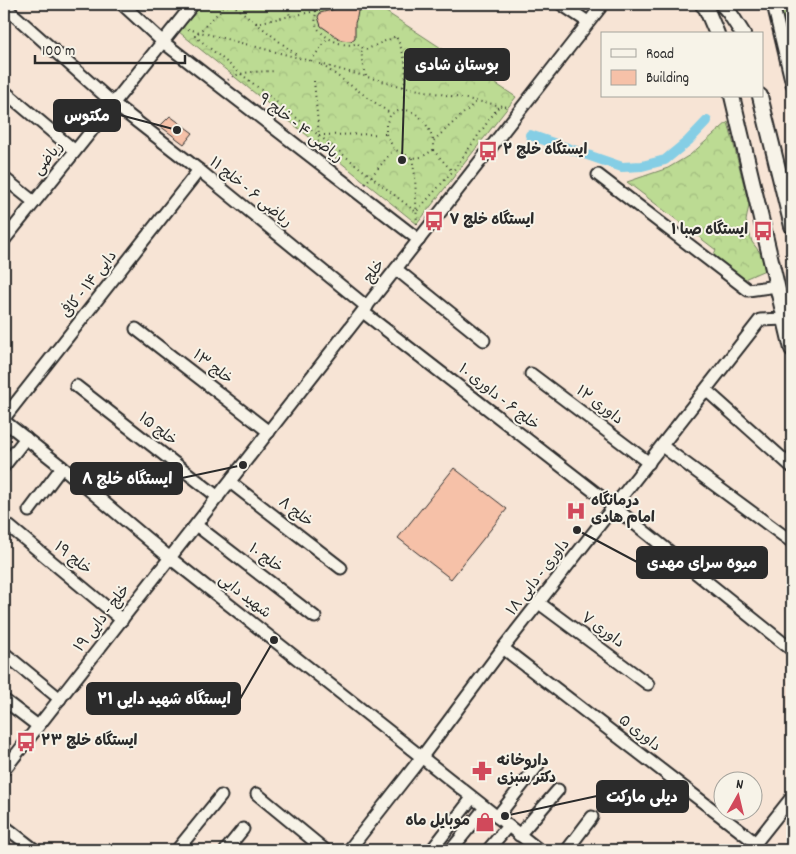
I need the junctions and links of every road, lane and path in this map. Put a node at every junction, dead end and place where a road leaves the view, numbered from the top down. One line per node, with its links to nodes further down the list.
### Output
1 (122, 4): 22 (street, ریاضی ۴ - خلج ۹)
2 (193, 4): 16 (street, ریاضی)
3 (227, 4): 17 (path)
4 (232, 4): 15 (path)
5 (286, 4): 13 (path)
6 (561, 4): 14 (street)
7 (603, 4): 14 (street, خلج)
8 (702, 4): 18 (main road)
9 (722, 4): 19 (main road)
10 (737, 4): 20 (main road)
11 (773, 4): 29 (street)
12 (4, 6): 36 (street, ریاضی ۶ - خلج ۱۱)
13 (290, 16): 15 (path); 21 (path)
14 (588, 22): 38 (street, خلج)
15 (256, 23): 24 (path)
16 (176, 26): 17 (path); 22 (street, ریاضی)
17 (197, 31): 24 (path); 26 (path)
18 (717, 32)
19 (742, 32)
20 (743, 32)
21 (328, 37): 23 (path); 24 (path)
22 (163, 42): 30 (street, ریاضی ۴ - خلج ۹); 36 (street, ریاضی)
23 (364, 50): 27 (path); 31 (path)
24 (301, 59)
25 (276, 71): 26 (path)
26 (240, 74): 30 (path); 41 (path)
27 (366, 76): 31 (path); 39 (path)
28 (314, 81): 41 (path)
29 (792, 84)
30 (221, 86): 47 (street, ریاضی ۴ - خلج ۹)
31 (404, 87): 35 (path)
32 (4, 91): 45 (street)
33 (732, 98): 60 (main road)
34 (760, 98): 56 (main road)
35 (477, 101): 37 (path); 42 (path)
36 (113, 103): 45 (street, ریاضی); 48 (street, ریاضی ۶ - خلج ۱۱)
37 (500, 106): 38 (path); 49 (path)
38 (520, 110): 58 (street, خلج)
39 (391, 114): 40 (path); 42 (path)
40 (386, 134): 41 (path); 43 (path)
41 (319, 135): 47 (path); 51 (path)
42 (433, 141): 44 (path)
43 (394, 150): 46 (path); 51 (path)
44 (434, 150): 46 (path); 49 (path)
45 (75, 151): 54 (street, ریاضی)
46 (412, 158): 55 (path)
47 (314, 159): 53 (street, ریاضی ۴ - خلج ۹)
48 (199, 170): 61 (street, ریاضی ۶ - خلج ۱۱); 69 (street, دایی ۱۴ - کافی)
49 (453, 171): 55 (path)
50 (598, 175): 60 (street)
51 (371, 176): 53 (path); 55 (path)
52 (4, 178): 54 (street)
53 (359, 193): 58 (street, ریاضی ۴ - خلج ۹)
54 (34, 202): 57 (street, ریاضی)
55 (416, 212): 58 (path)
56 (792, 226)
57 (4, 240)
58 (419, 240): 59 (street, خلج)
59 (396, 269): 61 (street, خلج); 64 (street)
60 (777, 286): 62 (main road)
61 (365, 309): 70 (street, خلج); 79 (street, خلج ۶ - داوری ۱۰)
62 (785, 319): 65 (main road); 68 (street, داوری - دایی ۱۸)
63 (136, 329): 70 (street, خلج ۱۳)
64 (484, 340)
65 (792, 349)
66 (531, 374): 73 (street, داوری ۱۲)
67 (76, 386): 78 (street, خلج ۱۵)
68 (706, 390): 72 (street, داوری - دایی ۱۸); 76 (street)
69 (4, 419): 71 (street, شهید دایی)
70 (269, 432): 77 (street, خلج)
71 (26, 438): 74 (street); 75 (street, شهید دایی)
72 (662, 446): 73 (street, داوری - دایی ۱۸); 83 (street)
73 (649, 463): 79 (street, داوری - دایی ۱۸)
74 (4, 466)
75 (62, 467): 80 (street); 84 (street, شهید دایی)
76 (792, 467)
77 (230, 482): 78 (street, خلج); 85 (street, خلج ۸)
78 (218, 497): 82 (street, خلج)
79 (614, 507): 86 (street, داوری - دایی ۱۸); 90 (street, خلج ۶ - داوری ۱۰)
80 (29, 511)
81 (4, 522): 88 (street, خلج ۱۹)
82 (196, 526): 84 (street, خلج); 87 (street, خلج ۱۰)
83 (792, 542)
84 (170, 558): 88 (street, خلج - دایی ۱۹); 96 (street, شهید دایی)
85 (341, 568)
86 (538, 604): 89 (street, داوری - دایی ۱۸); 92 (street, داوری ۷)
87 (315, 617)
88 (122, 620): 93 (street, خلج - دایی ۱۹)
89 (504, 648): 96 (street, داوری - دایی ۱۸); 112 (street, داوری ۵)
90 (792, 650)
91 (4, 653): 93 (street)
92 (648, 684)
93 (60, 699): 95 (street)
94 (4, 700): 95 (street)
95 (38, 726): 98 (street)
96 (422, 758): 103 (street, شهید دایی); 118 (street, داوری - دایی ۱۸)
97 (538, 765): 105 (street)
98 (4, 770)
99 (558, 790): 110 (street)
100 (257, 794): 117 (street)
101 (221, 796): 115 (street)
102 (792, 797): 112 (street)
103 (472, 798): 104 (street, شهید دایی); 111 (street)
104 (485, 808): 105 (street, شهید دایی); 119 (street)
105 (497, 817): 108 (street, شهید دایی)
106 (592, 817): 121 (street)
107 (4, 826): 114 (street)
108 (508, 826): 110 (street, شهید دایی); 120 (street)
109 (243, 829): 116 (street)
110 (519, 835): 113 (street, شهید دایی)
111 (434, 847)
112 (753, 847)
113 (535, 849)
114 (35, 850)
115 (177, 850)
116 (226, 850)
117 (326, 850)
118 (349, 850)
119 (451, 850)
120 (488, 850)
121 (567, 850)

